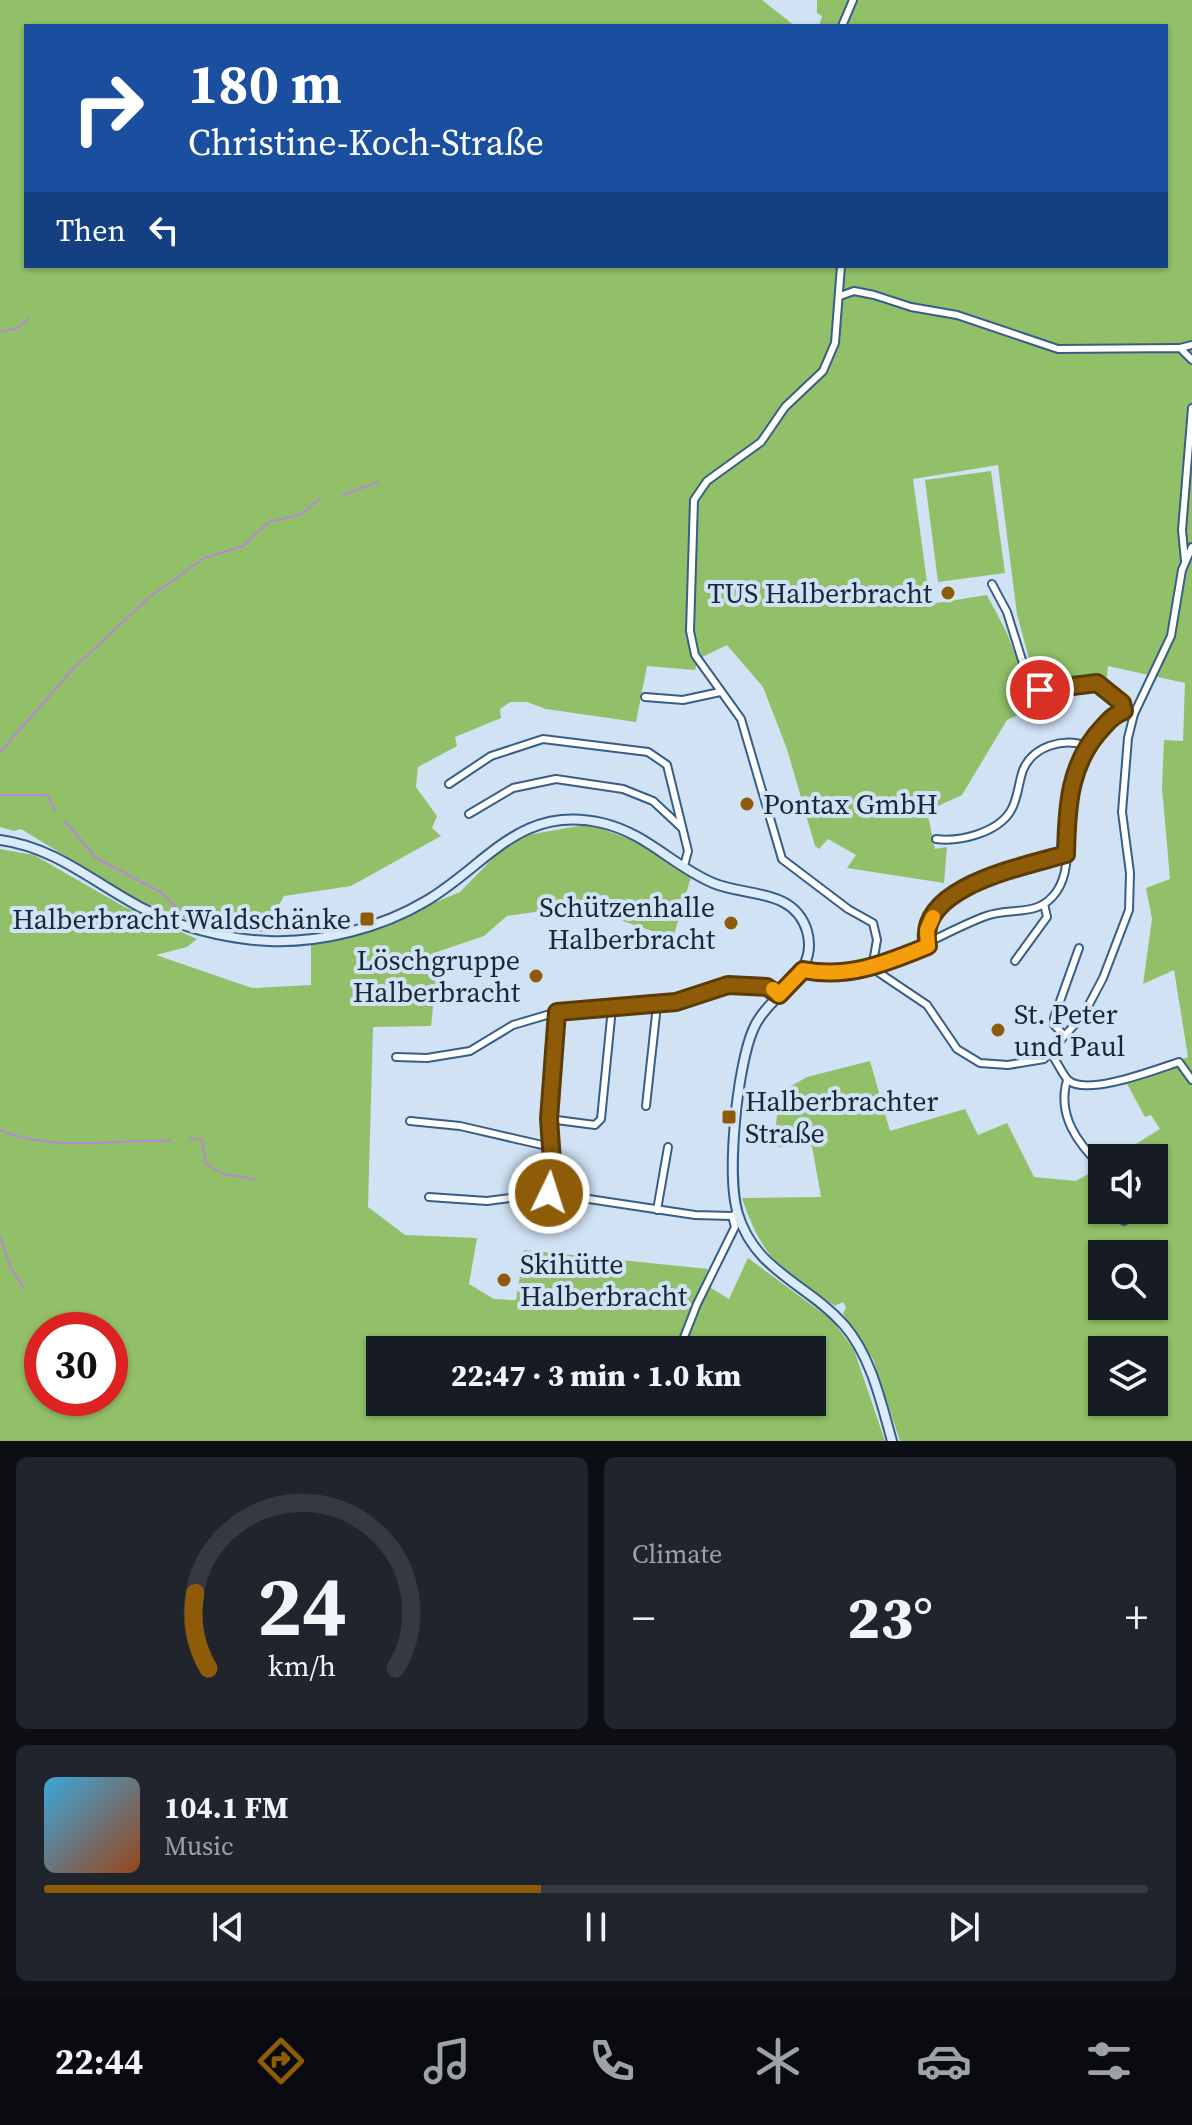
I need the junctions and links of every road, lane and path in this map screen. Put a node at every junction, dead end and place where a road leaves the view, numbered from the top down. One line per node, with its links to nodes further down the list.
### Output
1 (853, 0): 2 (street)
2 (843, 24)
3 (841, 268): 4 (street)
4 (840, 296): 6 (street); 12 (street)
5 (1192, 345): 6 (street)
6 (1180, 348): 7 (street)
7 (1192, 360)
8 (1192, 408): 10 (street)
9 (1192, 547): 10 (street)
10 (1185, 561): 15 (street)
11 (992, 584): 14 (street)
12 (720, 692): 13 (street); 28 (street)
13 (645, 697)
14 (1124, 711): 15 (street); 16 (street)
15 (1134, 714): 34 (street)
16 (1087, 746): 20 (street); 22 (street)
17 (449, 784): 19 (street)
18 (469, 814): 19 (street)
19 (682, 828): 23 (street)
20 (936, 839)
21 (0, 840): 23 (main road)
22 (1066, 854): 24 (street); 25 (street)
23 (684, 866): 29 (main road)
24 (1044, 904): 25 (street); 27 (street)
25 (928, 946): 28 (street)
26 (1079, 948): 34 (street)
27 (1015, 961)
28 (872, 968): 29 (street); 35 (street)
29 (803, 970): 30 (main road)
30 (779, 995): 31 (street); 48 (main road)
31 (657, 1005): 32 (street); 39 (street)
32 (612, 1008): 33 (street); 40 (street)
33 (557, 1012): 36 (street); 40 (street)
34 (1064, 1035): 35 (street)
35 (1051, 1054): 37 (street)
36 (396, 1057)
37 (1067, 1080): 38 (street); 44 (street)
38 (1192, 1080)
39 (646, 1106)
40 (549, 1119): 42 (street)
41 (410, 1121): 42 (street)
42 (551, 1147): 45 (street)
43 (668, 1147): 47 (street)
44 (1088, 1152)
45 (549, 1193): 46 (street); 47 (street)
46 (429, 1197)
47 (657, 1210): 48 (street)
48 (735, 1215): 49 (street); 50 (main road)
49 (684, 1336)
50 (892, 1441)

